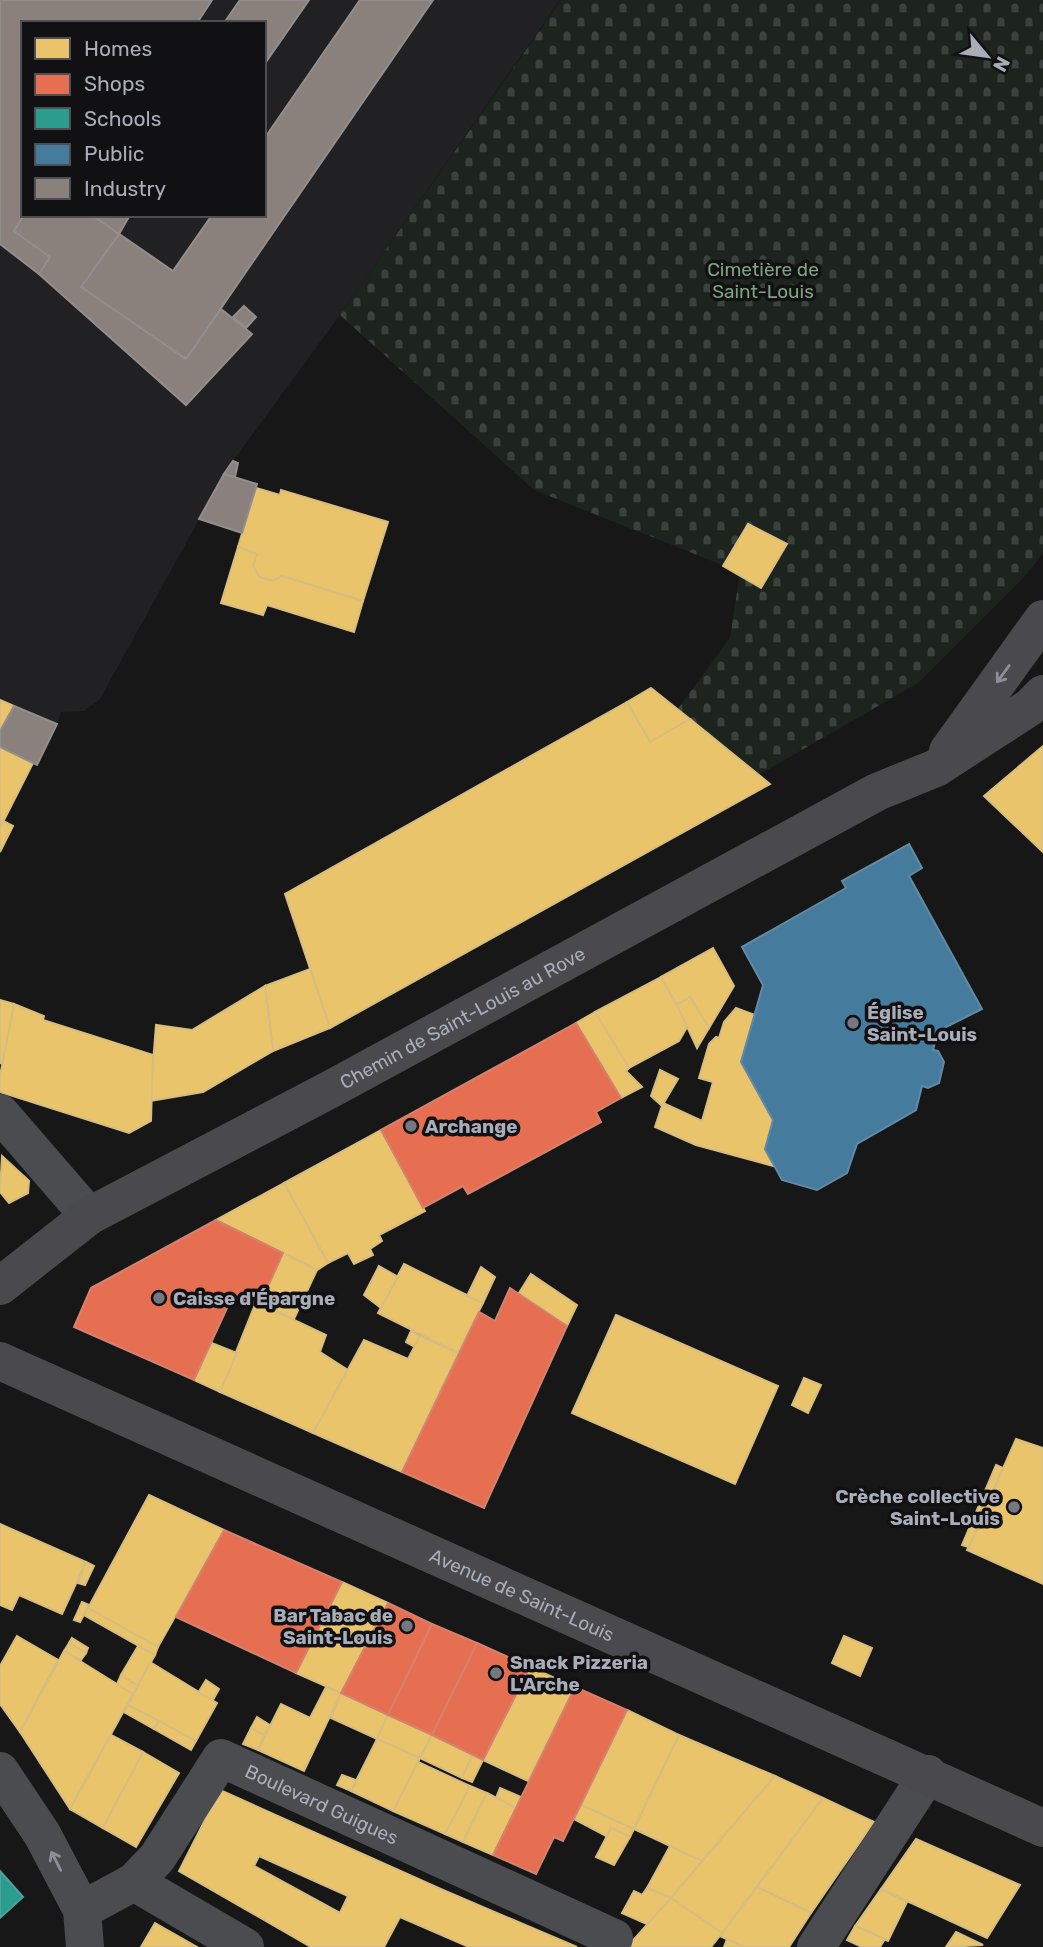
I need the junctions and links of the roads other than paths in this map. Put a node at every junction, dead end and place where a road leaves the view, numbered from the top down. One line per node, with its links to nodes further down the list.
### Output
1 (1043, 619): 3 (street, one-way to 3)
2 (1043, 694): 3 (street, Chemin de Saint-Louis au Rove)
3 (936, 768): 5 (street, Chemin de Saint-Louis au Rove)
4 (0, 1112): 5 (street)
5 (89, 1216): 6 (street, Chemin de Saint-Louis au Rove)
6 (0, 1286)
7 (0, 1361): 9 (street, Avenue de Saint-Louis)
8 (0, 1771): 12 (street, one-way to 8)
9 (928, 1774): 10 (street, Avenue de Saint-Louis); 15 (street)
10 (1043, 1828)
11 (134, 1882): 12 (street, Boulevard Guigues); 13 (street, Boulevard Guigues); 14 (street)
12 (83, 1928)
13 (614, 1938)
14 (245, 1947)
15 (816, 1947)

